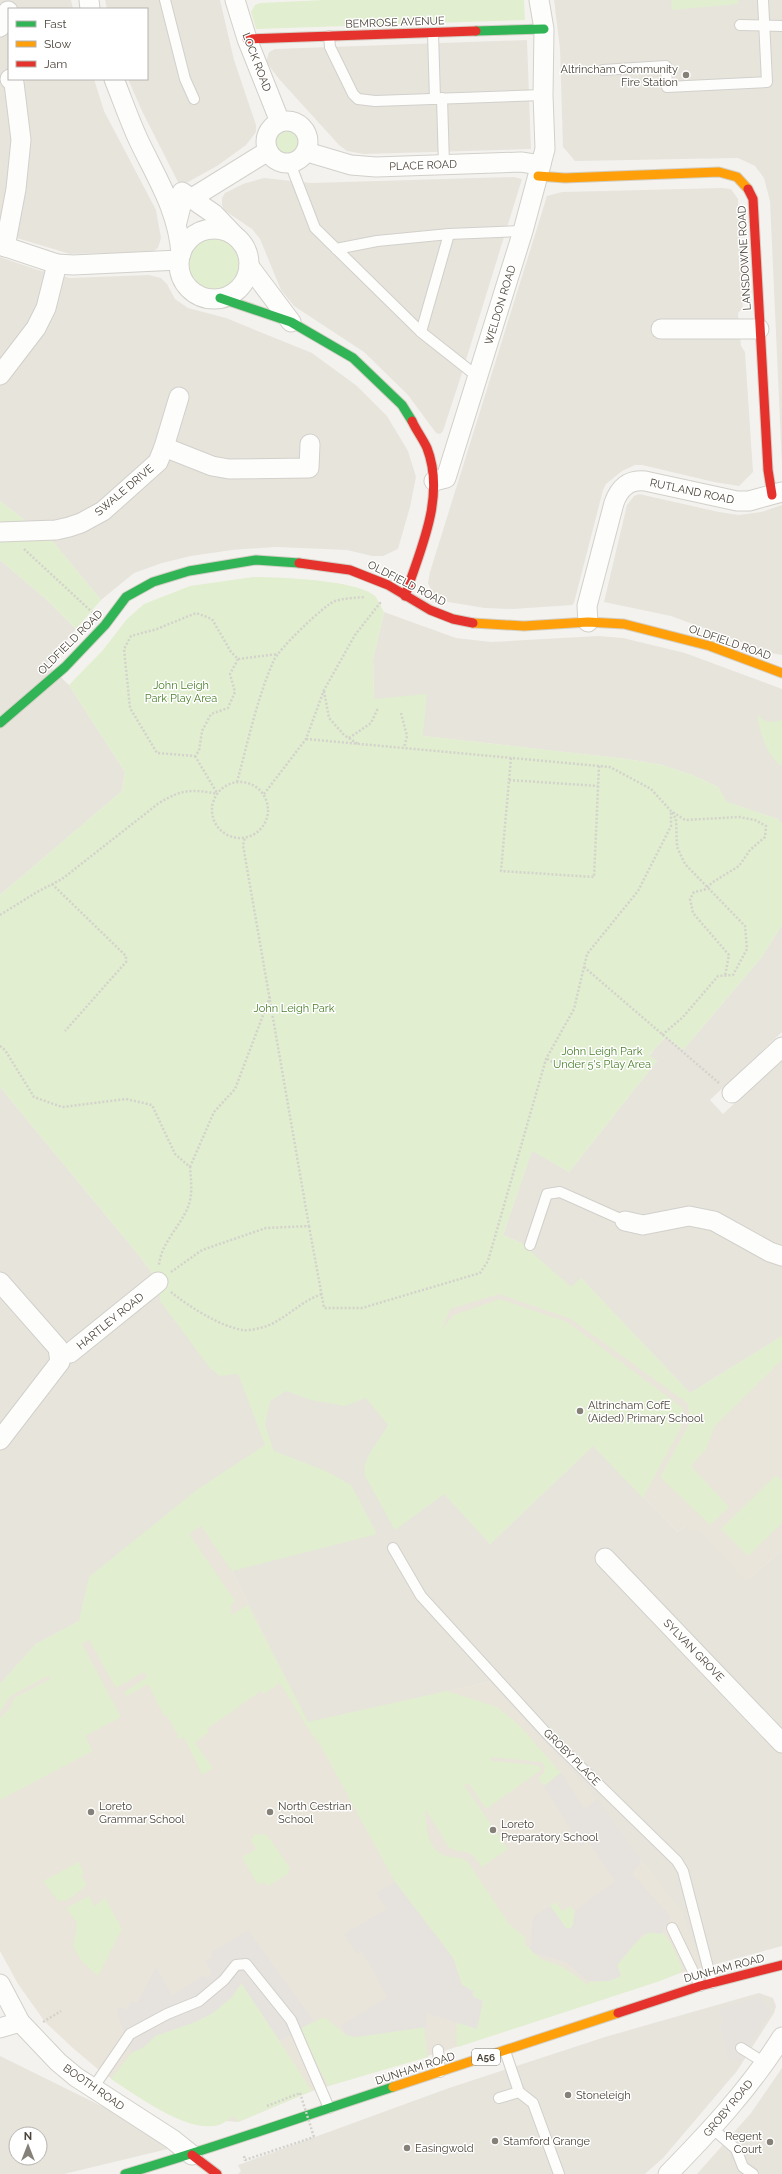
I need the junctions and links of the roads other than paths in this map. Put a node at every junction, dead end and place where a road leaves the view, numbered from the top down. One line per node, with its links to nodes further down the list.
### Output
1 (165, 0): 18 (lane)
2 (236, 0): 11 (street, LOCK ROAD)
3 (539, 0): 8 (street, WELDON ROAD)
4 (762, 0): 6 (lane)
5 (740, 25): 6 (lane)
6 (764, 25): 7 (lane); 13 (lane)
7 (782, 26)
8 (544, 29): 9 (main road, BEMROSE AVENUE); 17 (street, WELDON ROAD)
9 (433, 33): 10 (main road, BEMROSE AVENUE); 19 (lane)
10 (329, 36): 11 (main road, BEMROSE AVENUE); 19 (lane)
11 (247, 39): 20 (street, LOCK ROAD)
12 (0, 70): 14 (street)
13 (603, 70)
14 (8, 78)
15 (10, 80): 32 (street)
16 (114, 80): 26 (street)
17 (543, 95): 19 (lane); 25 (street, WELDON ROAD)
18 (194, 99)
19 (438, 99): 24 (lane)
20 (280, 122): 21 (street); 22 (street)
21 (268, 151): 23 (street); 27 (street)
22 (307, 152): 23 (street); 24 (street, PLACE ROAD)
23 (290, 164): 33 (lane)
24 (444, 165): 25 (street, PLACE ROAD)
25 (540, 171): 29 (street, WELDON ROAD); 40 (main road, LANSDOWNE ROAD)
26 (159, 178): 27 (street); 28 (street)
27 (192, 198): 28 (street); 31 (street)
28 (177, 222): 34 (street)
29 (523, 231): 30 (lane); 43 (street, WELDON ROAD)
30 (449, 234): 33 (lane); 41 (lane)
31 (234, 235): 34 (street); 36 (street)
32 (3, 246): 35 (street)
33 (336, 249): 41 (lane)
34 (180, 257): 35 (street); 37 (street)
35 (56, 264): 42 (street)
36 (249, 266): 37 (street); 38 (street)
37 (220, 298): 38 (main road)
38 (290, 322): 47 (main road)
39 (661, 329): 40 (street)
40 (759, 329): 48 (main road, LANSDOWNE ROAD)
41 (421, 332): 43 (lane)
42 (0, 375)
43 (478, 377): 47 (street, WELDON ROAD)
44 (179, 397): 46 (street, SWALE DRIVE)
45 (310, 444): 46 (street)
46 (164, 447): 49 (street, SWALE DRIVE)
47 (434, 481): 50 (main road)
48 (777, 494): 51 (street, RUTLAND ROAD)
49 (2, 531)
50 (405, 596): 51 (main road, OLDFIELD ROAD); 53 (main road, OLDFIELD ROAD)
51 (588, 622): 52 (main road, OLDFIELD ROAD)
52 (782, 673)
53 (0, 723)
54 (782, 1047): 55 (street)
55 (732, 1093)
56 (625, 1221): 57 (lane); 58 (street)
57 (530, 1245)
58 (782, 1256)
59 (0, 1282): 61 (street)
60 (158, 1282): 61 (street, HARTLEY ROAD)
61 (60, 1354): 62 (street)
62 (0, 1440)
63 (392, 1548): 68 (lane, GROBY PLACE)
64 (605, 1558): 65 (street, SYLVAN GROVE)
65 (782, 1743)
66 (672, 1928): 70 (lane)
67 (782, 1965): 68 (main road, DUNHAM ROAD / A56)
68 (712, 1983): 70 (main road, DUNHAM ROAD / A56)
69 (0, 1984): 71 (street)
70 (700, 1986): 76 (main road, DUNHAM ROAD / A56)
71 (20, 2022): 72 (street); 79 (street, BOOTH ROAD)
72 (0, 2028)
73 (782, 2037): 77 (street, GROBY ROAD)
74 (741, 2048): 77 (lane)
75 (438, 2050): 78 (lane)
76 (505, 2051): 78 (main road, DUNHAM ROAD / A56); 80 (lane)
77 (765, 2063): 83 (street, GROBY ROAD)
78 (440, 2072): 82 (main road, DUNHAM ROAD / A56)
79 (93, 2088): 82 (lane); 84 (street, BOOTH ROAD)
80 (519, 2092): 81 (lane); 87 (lane)
81 (499, 2098)
82 (329, 2108): 84 (main road, DUNHAM ROAD / A56)
83 (713, 2129): 88 (street, GROBY ROAD); 89 (lane)
84 (192, 2155): 85 (main road, DUNHAM ROAD / A56); 86 (main road)
85 (125, 2174)
86 (217, 2174)
87 (559, 2174)
88 (668, 2174)
89 (753, 2174)

